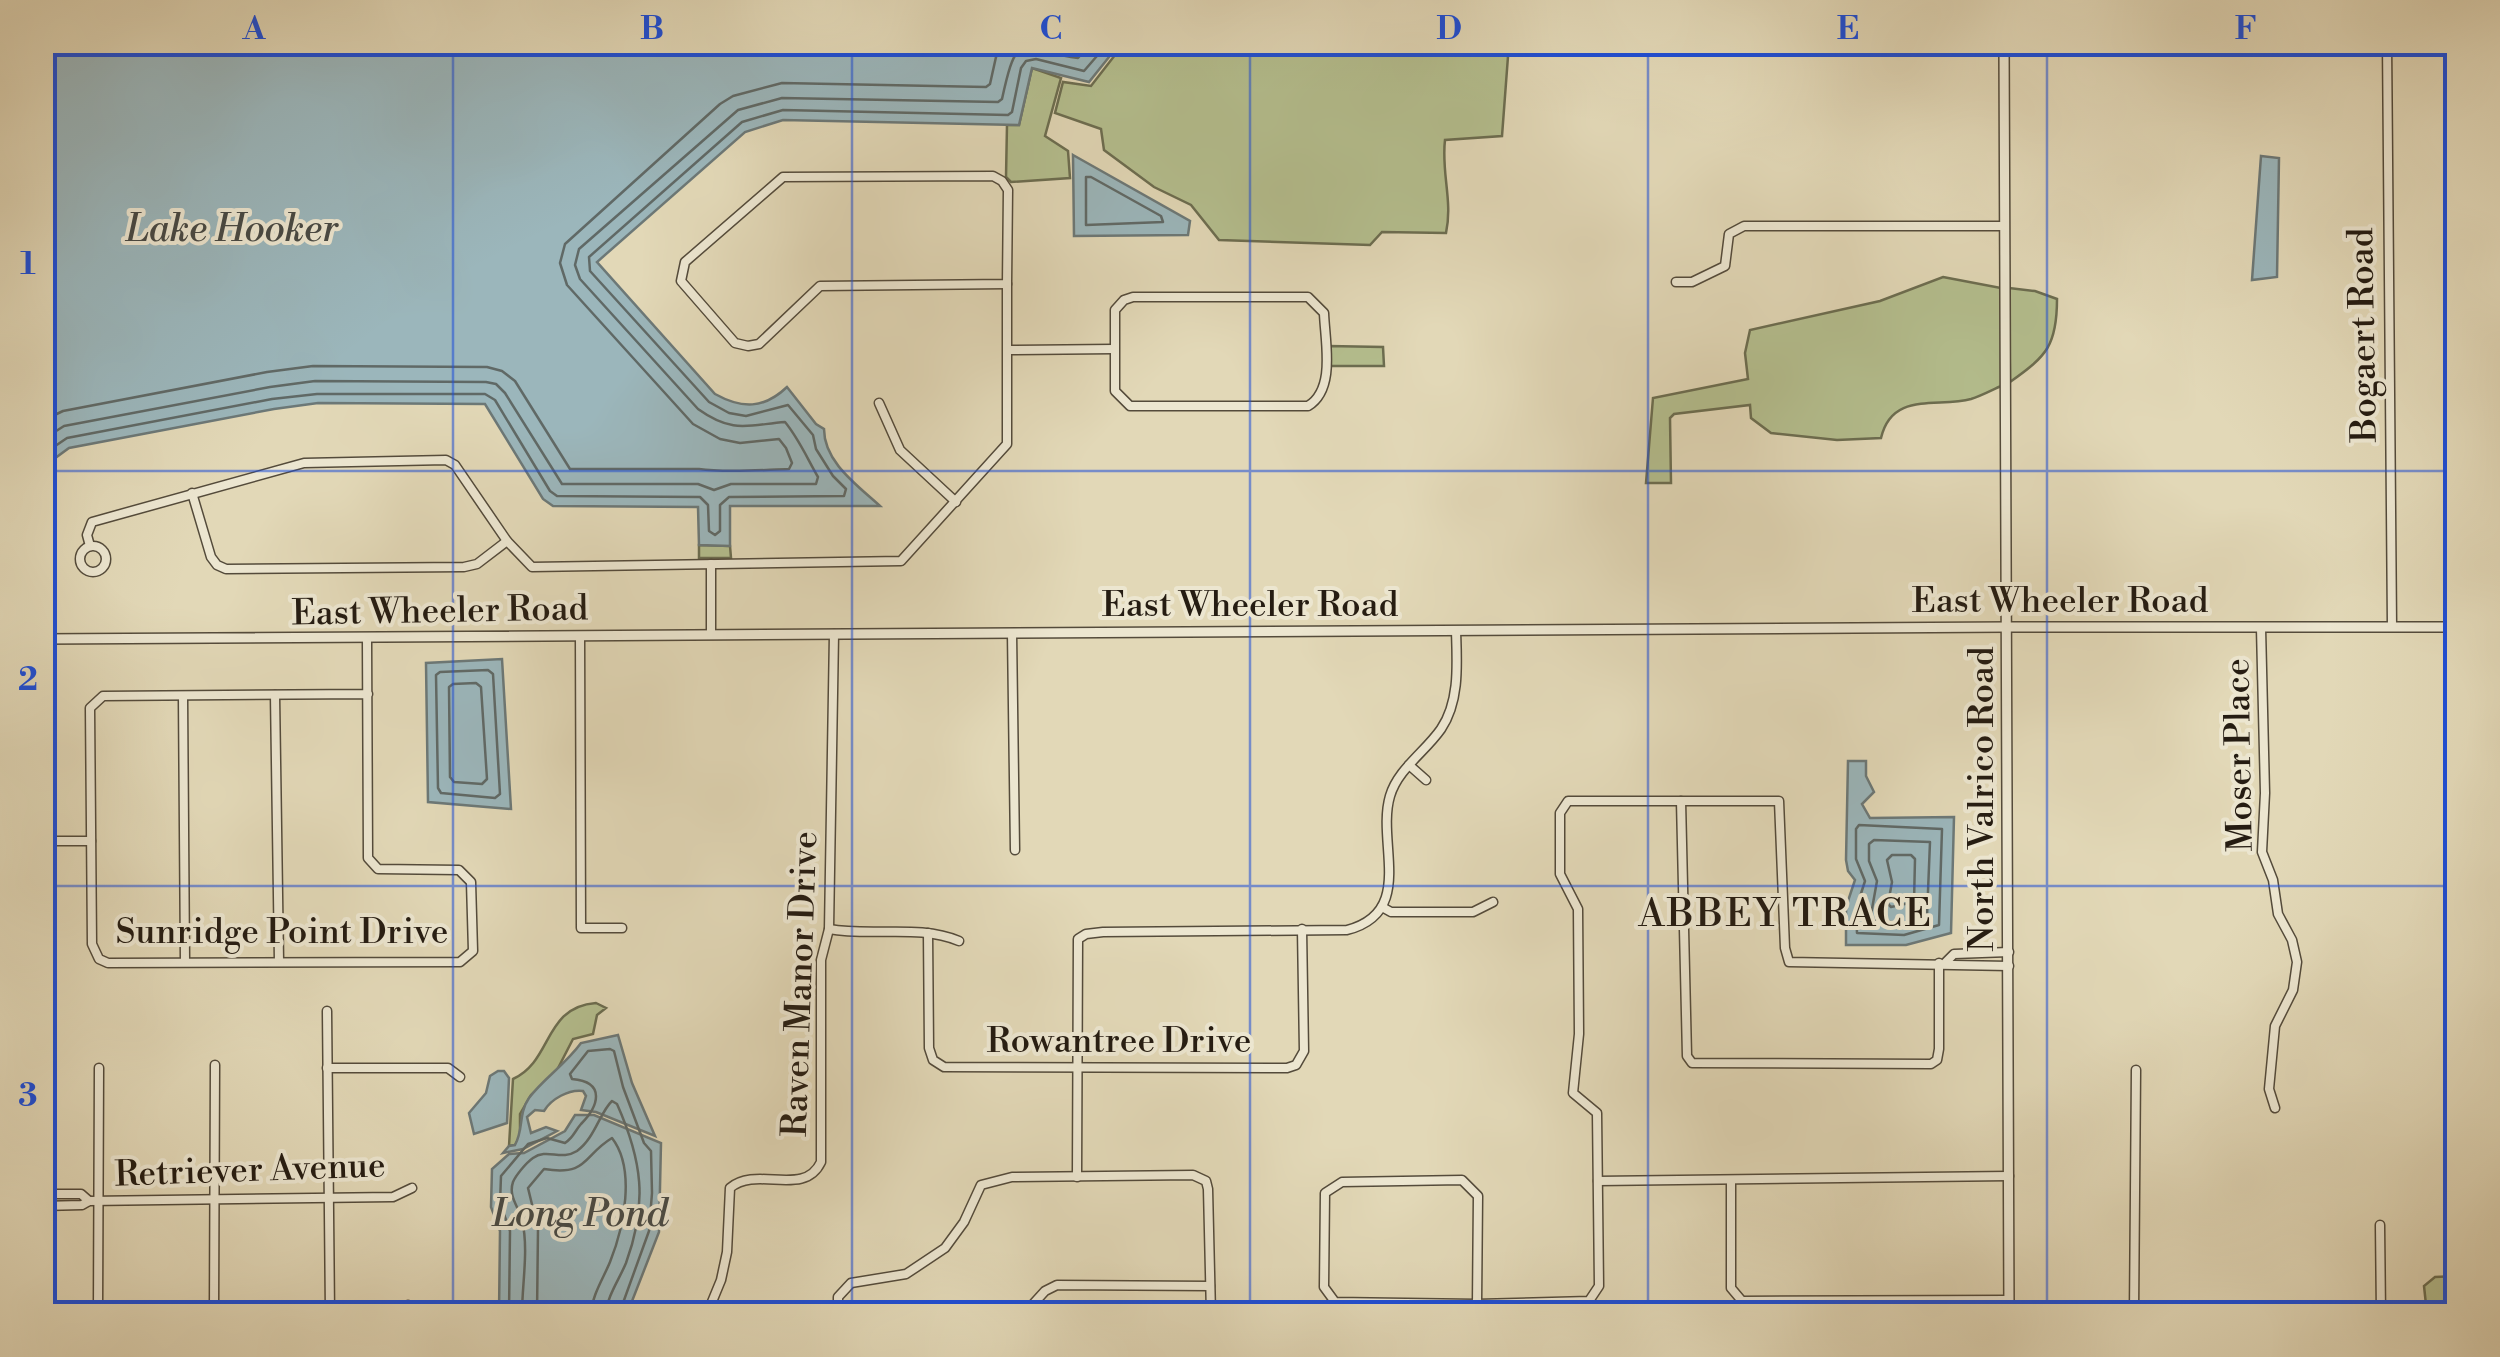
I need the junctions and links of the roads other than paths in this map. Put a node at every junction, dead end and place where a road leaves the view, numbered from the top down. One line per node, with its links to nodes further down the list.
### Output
1 (2004, 42): 3 (street, North Valrico Road)
2 (2387, 42): 15 (street, Bogaert Road)
3 (2004, 226): 4 (street); 14 (street, North Valrico Road)
4 (1676, 282)
5 (1007, 284): 5 (street); 7 (street)
6 (1114, 349): 6 (street); 7 (street)
7 (1008, 350): 10 (street)
8 (879, 402): 10 (street)
9 (192, 493): 11 (street); 11 (street); 12 (street)
10 (956, 502): 13 (street)
11 (507, 542): 13 (street)
12 (90, 546)
13 (710, 564): 20 (street)
14 (2008, 627): 17 (street, East Wheeler Road); 18 (street, East Wheeler Road); 41 (street, North Valrico Road)
15 (2392, 627): 16 (street, East Wheeler Road); 17 (street, East Wheeler Road)
16 (2458, 627)
17 (2261, 628): 55 (street, Moser Place)
18 (1456, 631): 19 (street, East Wheeler Road); 28 (street)
19 (1012, 633): 21 (street, East Wheeler Road); 33 (street)
20 (711, 634): 21 (street, East Wheeler Road); 22 (street, East Wheeler Road)
21 (834, 634): 37 (street, Raven Manor Drive)
22 (580, 636): 24 (street, East Wheeler Road); 36 (street)
23 (42, 640): 24 (street, East Wheeler Road)
24 (367, 640): 25 (street, Sunridge Point Drive)
25 (368, 694): 26 (street, Sunridge Point Drive); 43 (street, Sunridge Point Drive)
26 (275, 695): 27 (street, Sunridge Point Drive); 43 (street)
27 (183, 696): 32 (street, Sunridge Point Drive); 44 (street)
28 (1410, 765): 29 (street); 35 (street)
29 (1426, 780)
30 (1681, 801): 45 (street); 45 (street); 59 (street)
31 (42, 841): 32 (street)
32 (91, 841): 44 (street, Sunridge Point Drive)
33 (1016, 850)
34 (1493, 902): 35 (street)
35 (1382, 907): 38 (street)
36 (622, 928)
37 (829, 929): 39 (street); 75 (street, Raven Manor Drive)
38 (1302, 930): 52 (street); 52 (street, Rowantree Drive)
39 (928, 933): 40 (street); 52 (street, Rowantree Drive)
40 (959, 941)
41 (2010, 952): 42 (street); 47 (street, North Valrico Road)
42 (1971, 953): 45 (street); 46 (street)
43 (278, 960): 44 (street, Sunridge Point Drive)
44 (185, 962)
45 (1942, 963): 46 (street)
46 (1971, 966): 47 (street)
47 (2010, 966): 57 (street, North Valrico Road)
48 (327, 1011): 51 (street)
49 (215, 1066): 63 (street)
50 (99, 1068): 64 (street)
51 (327, 1068): 54 (street); 62 (street)
52 (1076, 1070): 56 (street)
53 (2136, 1070): 81 (street)
54 (460, 1077)
55 (2275, 1108)
56 (1077, 1176): 67 (street); 76 (street)
57 (2009, 1176): 58 (street); 68 (street, North Valrico Road)
58 (1731, 1180): 59 (street); 68 (street)
59 (1598, 1181): 69 (street)
60 (412, 1188): 62 (street, Retriever Avenue)
61 (42, 1194): 64 (street, Retriever Avenue)
62 (329, 1198): 63 (street, Retriever Avenue); 73 (street)
63 (214, 1200): 64 (street, Retriever Avenue); 72 (street)
64 (94, 1201): 65 (street, Retriever Avenue); 71 (street)
65 (42, 1206)
66 (2380, 1226): 82 (street)
67 (1210, 1286): 77 (street); 78 (street)
68 (2009, 1300): 80 (street, North Valrico Road)
69 (1477, 1304): 69 (street); 79 (street)
70 (428, 1310): 74 (street)
71 (98, 1314)
72 (214, 1314)
73 (330, 1314)
74 (388, 1314)
75 (707, 1314)
76 (838, 1314)
77 (1024, 1314)
78 (1210, 1314)
79 (1477, 1314)
80 (2009, 1314)
81 (2134, 1314)
82 (2380, 1314)

